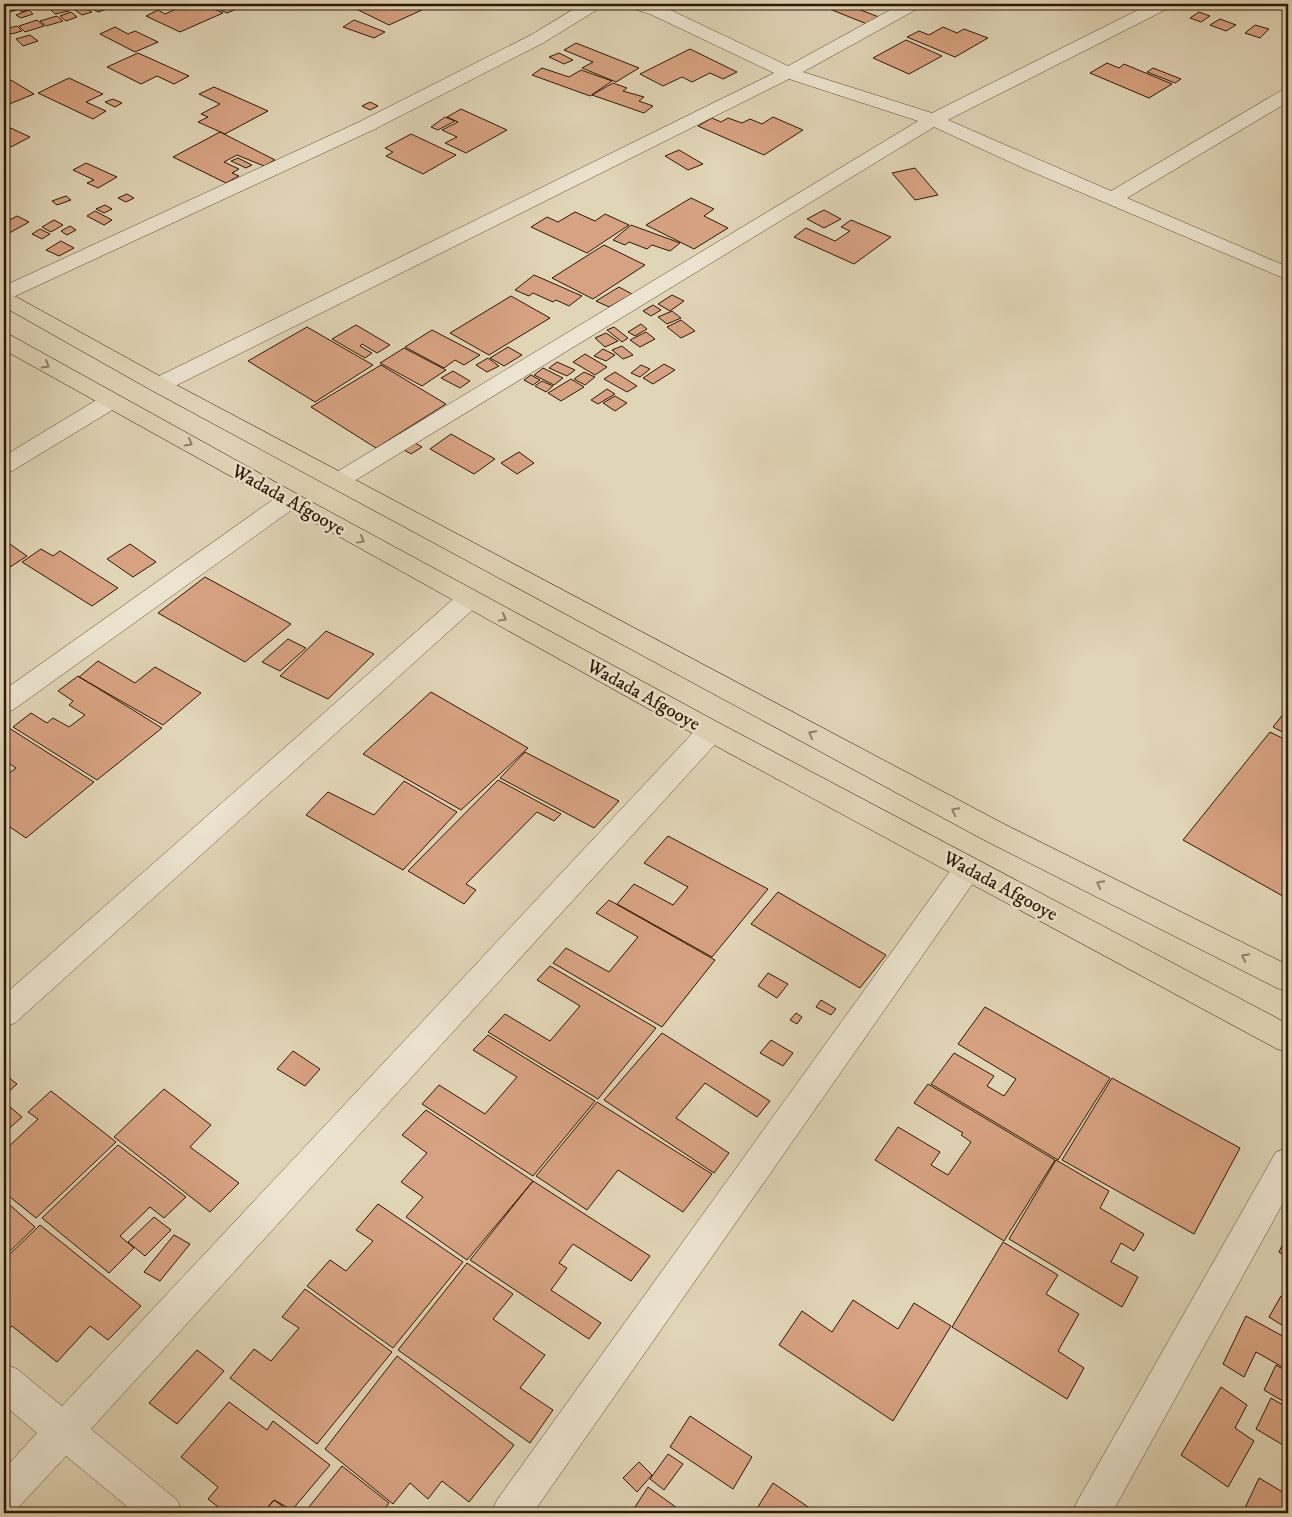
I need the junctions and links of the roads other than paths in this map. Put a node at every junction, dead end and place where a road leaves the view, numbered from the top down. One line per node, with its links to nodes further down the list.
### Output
1 (594, 4): 12 (street)
2 (636, 4): 5 (street)
3 (913, 4): 5 (street)
4 (1164, 4): 9 (street)
5 (788, 73): 9 (street); 14 (street)
6 (1288, 94): 7 (street)
7 (1267, 107): 8 (street); 10 (street)
8 (1288, 116)
9 (933, 120): 10 (street); 17 (street)
10 (1114, 198): 11 (street)
11 (1288, 274)
12 (4, 296): 14 (highway, Wadada Afgooye)
13 (4, 341): 15 (highway, Wadada Afgooye, one-way to 15)
14 (159, 385): 17 (highway, Wadada Afgooye)
15 (110, 401): 16 (street); 18 (highway, Wadada Afgooye, one-way to 18)
16 (4, 466)
17 (338, 481): 23 (highway, Wadada Afgooye, one-way to 17)
18 (289, 500): 19 (highway, Wadada Afgooye, one-way to 19); 20 (street)
19 (470, 599): 21 (highway, Wadada Afgooye, one-way to 21); 24 (street)
20 (4, 703)
21 (711, 731): 22 (highway, Wadada Afgooye); 28 (street)
22 (968, 868): 25 (highway, Wadada Afgooye); 31 (street)
23 (1288, 979)
24 (4, 1014)
25 (1288, 1039)
26 (1288, 1163): 32 (street)
27 (4, 1382): 28 (street)
28 (65, 1431): 29 (street); 30 (street)
29 (4, 1496)
30 (164, 1513)
31 (510, 1513)
32 (1091, 1513)

